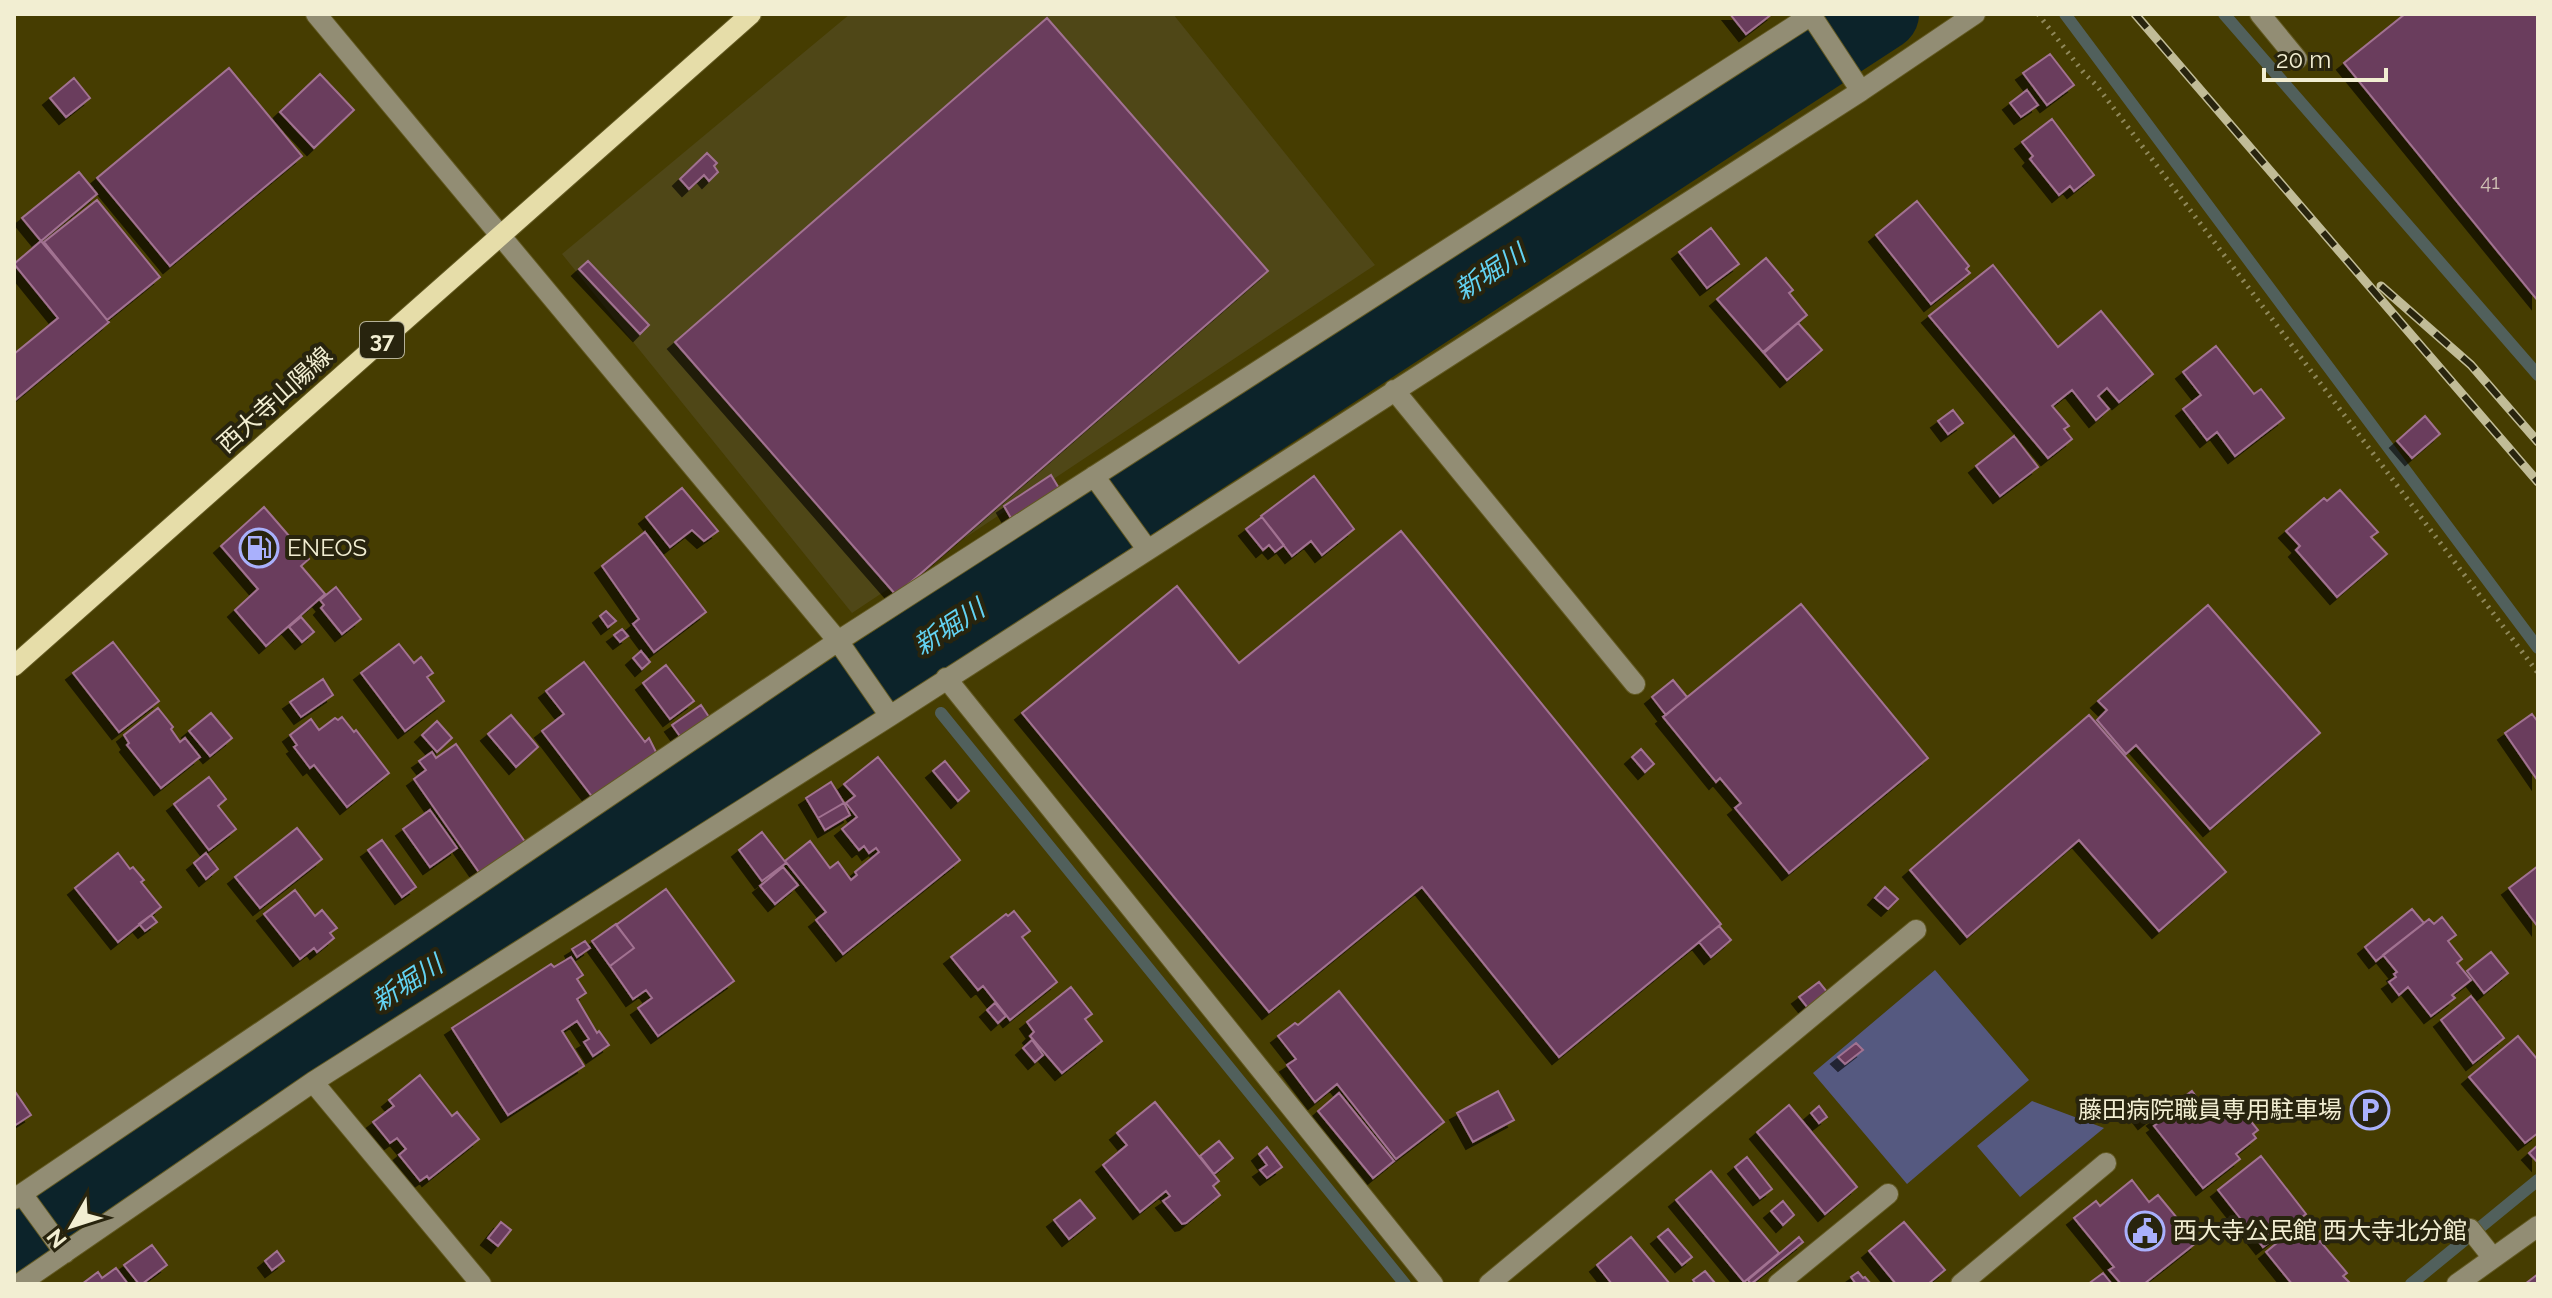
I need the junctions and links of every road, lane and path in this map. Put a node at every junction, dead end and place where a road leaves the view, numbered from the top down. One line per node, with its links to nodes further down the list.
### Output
1 (316, 14): 9 (street)
2 (751, 14): 9 (main road, 西大寺山陽線 / 37)
3 (1975, 14): 8 (street)
4 (2038, 14): 15 (path)
5 (2260, 14): 7 (street)
6 (1815, 20): 8 (street); 11 (street)
7 (2297, 59)
8 (1856, 83): 10 (street)
9 (499, 236): 13 (street); 14 (main road, 西大寺山陽線 / 37)
10 (1394, 390): 12 (street); 17 (street)
11 (1098, 482): 12 (street); 13 (street)
12 (1142, 542): 16 (street)
13 (843, 650): 18 (street); 23 (street)
14 (14, 666)
15 (2538, 673)
16 (946, 678): 18 (street); 30 (street)
17 (1635, 684)
18 (885, 708): 20 (street)
19 (1916, 930): 31 (street)
20 (313, 1082): 26 (street); 29 (street)
21 (2106, 1163): 33 (street)
22 (1888, 1194): 32 (street)
23 (22, 1199): 26 (street)
24 (2538, 1226): 27 (street)
25 (2470, 1229): 27 (street)
26 (62, 1248): 28 (street)
27 (2489, 1252): 34 (street)
28 (19, 1284)
29 (481, 1284)
30 (1433, 1284)
31 (1489, 1284)
32 (1778, 1284)
33 (1961, 1284)
34 (2457, 1284)

